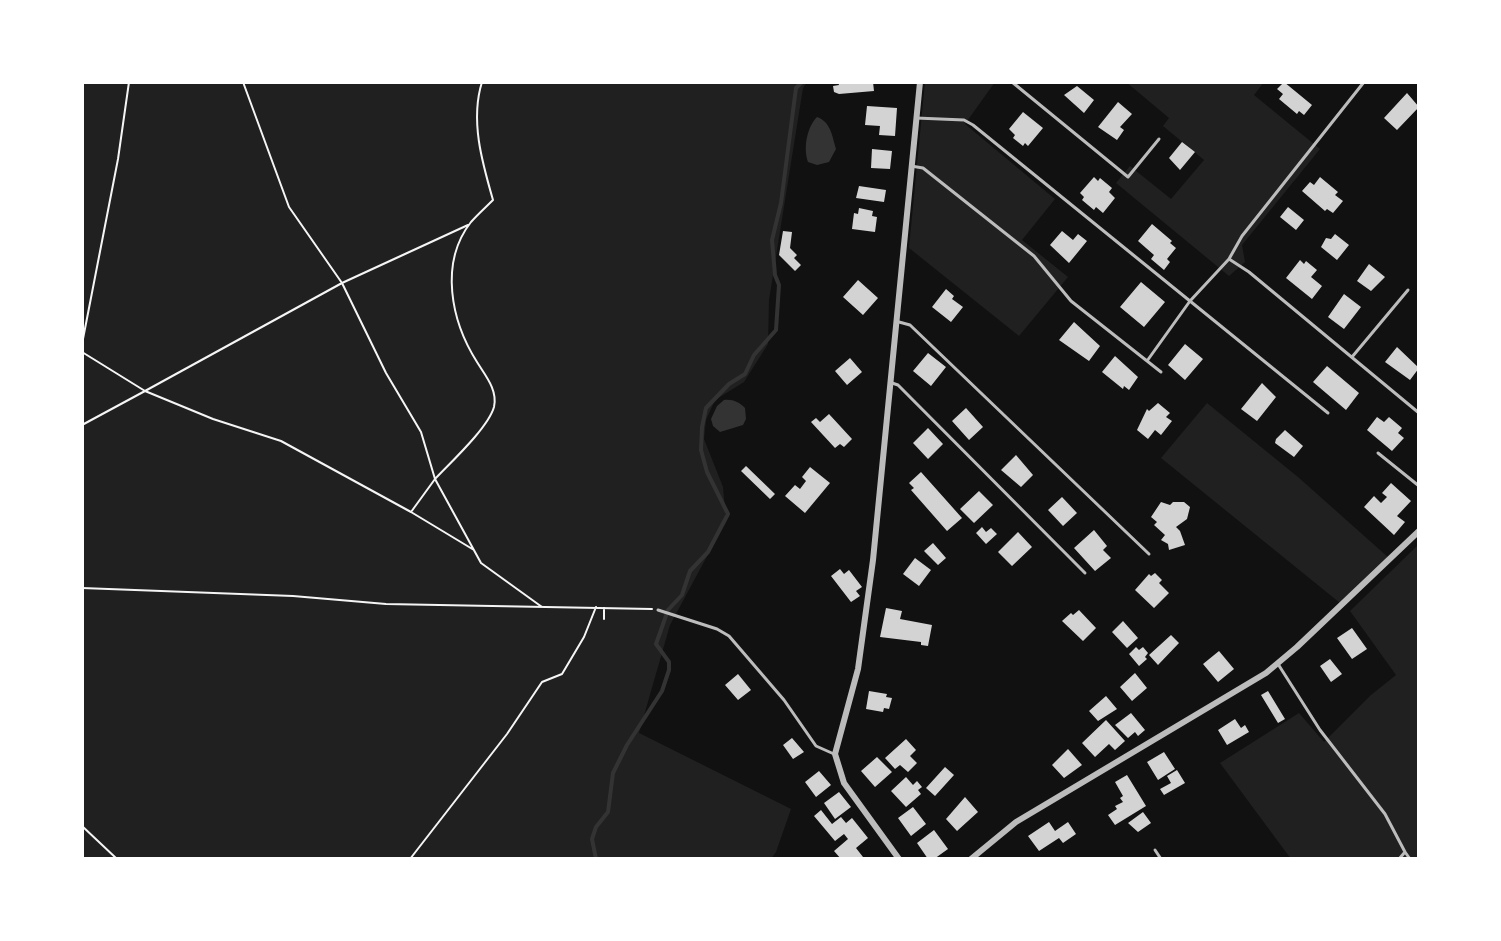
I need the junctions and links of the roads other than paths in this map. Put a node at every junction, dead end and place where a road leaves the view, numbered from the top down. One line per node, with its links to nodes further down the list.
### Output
1 (920, 82): 4 (street)
2 (1012, 82): 5 (lane)
3 (1364, 82): 7 (lane)
4 (916, 118): 6 (street); 9 (lane)
5 (1159, 139)
6 (911, 166): 10 (street); 12 (lane)
7 (1229, 259): 9 (lane); 11 (lane)
8 (1408, 290): 11 (lane)
9 (1190, 301): 12 (lane); 15 (lane)
10 (895, 321): 14 (street); 20 (lane)
11 (1352, 357): 16 (lane)
12 (1147, 361): 13 (lane)
13 (1161, 372)
14 (889, 382): 21 (lane); 24 (street)
15 (1328, 413)
16 (1419, 413)
17 (1378, 453): 18 (lane)
18 (1419, 486)
19 (1419, 531): 23 (street)
20 (1149, 554)
21 (1085, 573)
22 (658, 610): 24 (lane)
23 (1278, 664): 26 (lane); 28 (street)
24 (835, 754): 27 (street)
25 (1155, 850): 29 (lane)
26 (1405, 852): 30 (lane); 31 (lane)
27 (899, 859)
28 (971, 859)
29 (1161, 859)
30 (1399, 859)
31 (1410, 859)

